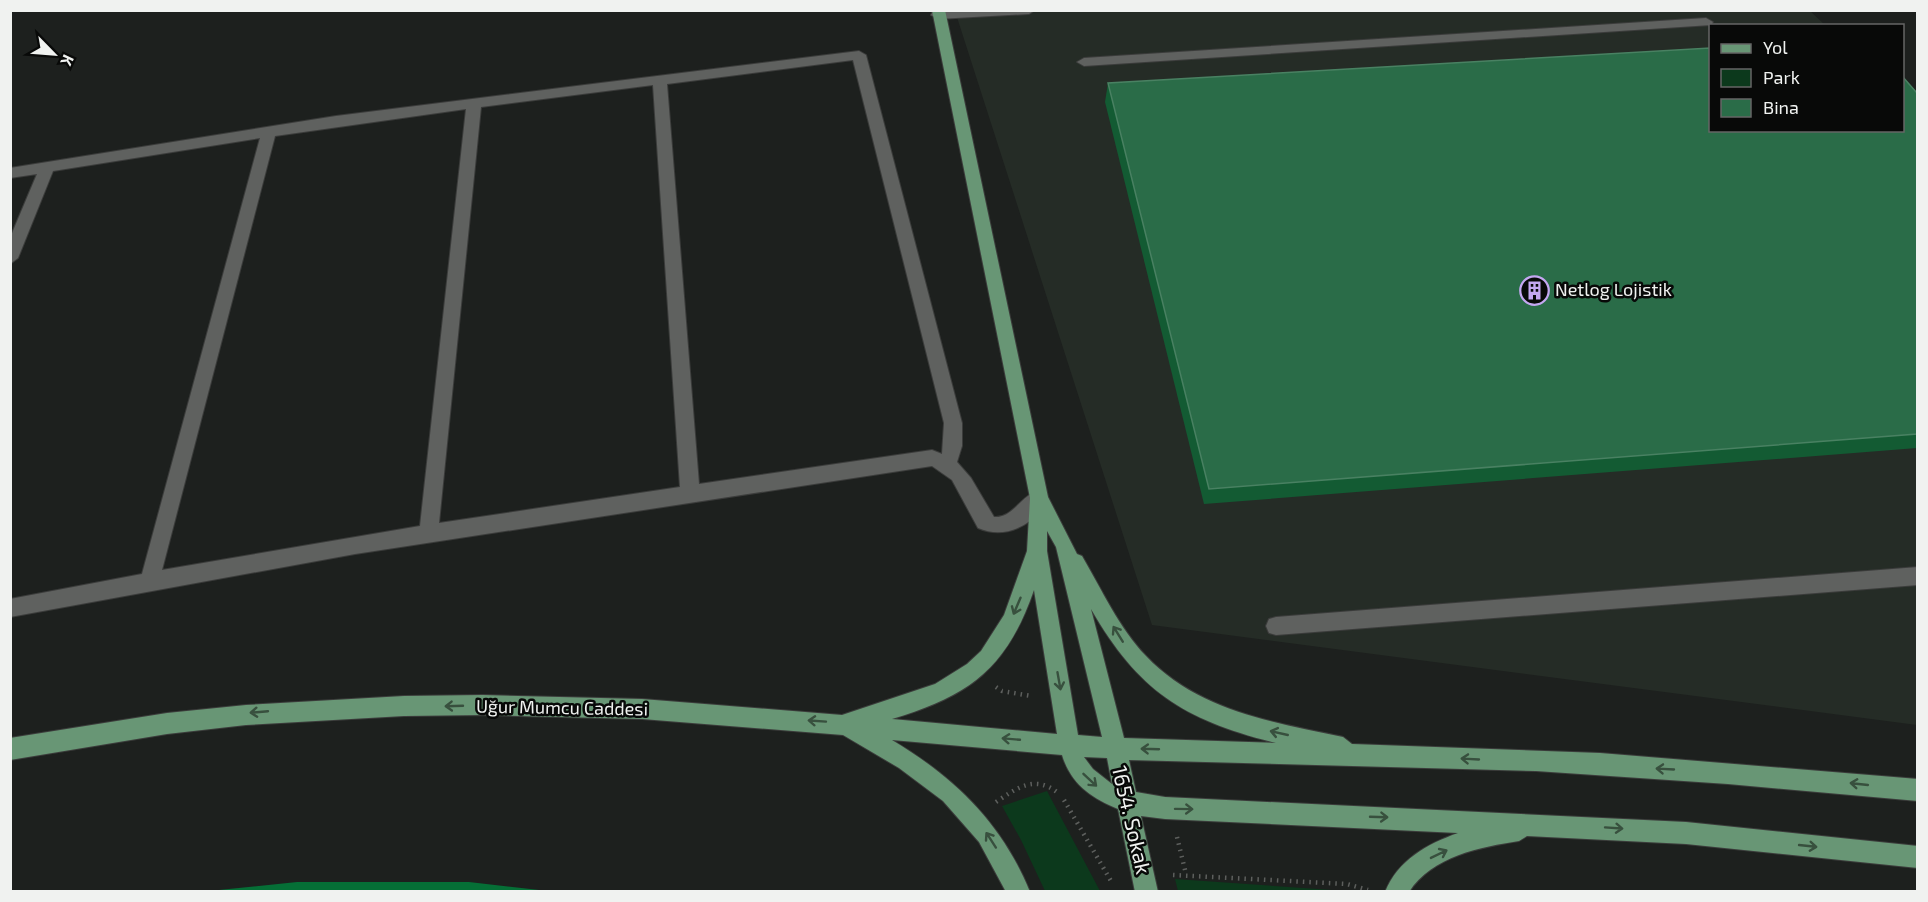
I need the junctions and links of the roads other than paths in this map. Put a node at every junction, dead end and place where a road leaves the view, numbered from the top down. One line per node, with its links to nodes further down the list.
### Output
1 (1029, 10): 3 (lane)
2 (1698, 10): 4 (lane)
3 (938, 13): 13 (main road)
4 (1084, 62)
5 (660, 81): 6 (lane); 11 (lane); 12 (lane)
6 (474, 104): 7 (lane); 14 (lane)
7 (269, 132): 8 (lane); 18 (lane)
8 (47, 167): 9 (lane); 10 (lane)
9 (10, 173)
10 (10, 258)
11 (948, 463): 12 (lane); 13 (lane)
12 (690, 494): 14 (lane)
13 (1039, 498): 15 (main road); 16 (main road)
14 (429, 533): 18 (lane)
15 (1065, 546): 23 (main road, 1654. Sokak); 25 (main road, one-way to 15)
16 (1037, 551): 21 (main road, one-way to 21); 22 (main road, one-way to 22)
17 (1917, 576): 20 (lane)
18 (150, 580): 19 (lane)
19 (10, 608)
20 (1276, 626)
21 (842, 723): 22 (main road, Uğur Mumcu Caddesi, one-way to 21); 24 (main road, Uğur Mumcu Caddesi, one-way to 24); 30 (main road, one-way to 21)
22 (1069, 745): 23 (main road, Uğur Mumcu Caddesi); 27 (main road, one-way to 27)
23 (1115, 748): 25 (main road, Uğur Mumcu Caddesi, one-way to 23); 27 (main road, 1654. Sokak)
24 (10, 749)
25 (1377, 756): 26 (main road, one-way to 25)
26 (1917, 790)
27 (1126, 801): 28 (main road, one-way to 28); 31 (main road, 1654. Sokak)
28 (1556, 825): 29 (main road, one-way to 29); 32 (main road, one-way to 28)
29 (1917, 857)
30 (1019, 891)
31 (1147, 891)
32 (1396, 891)

